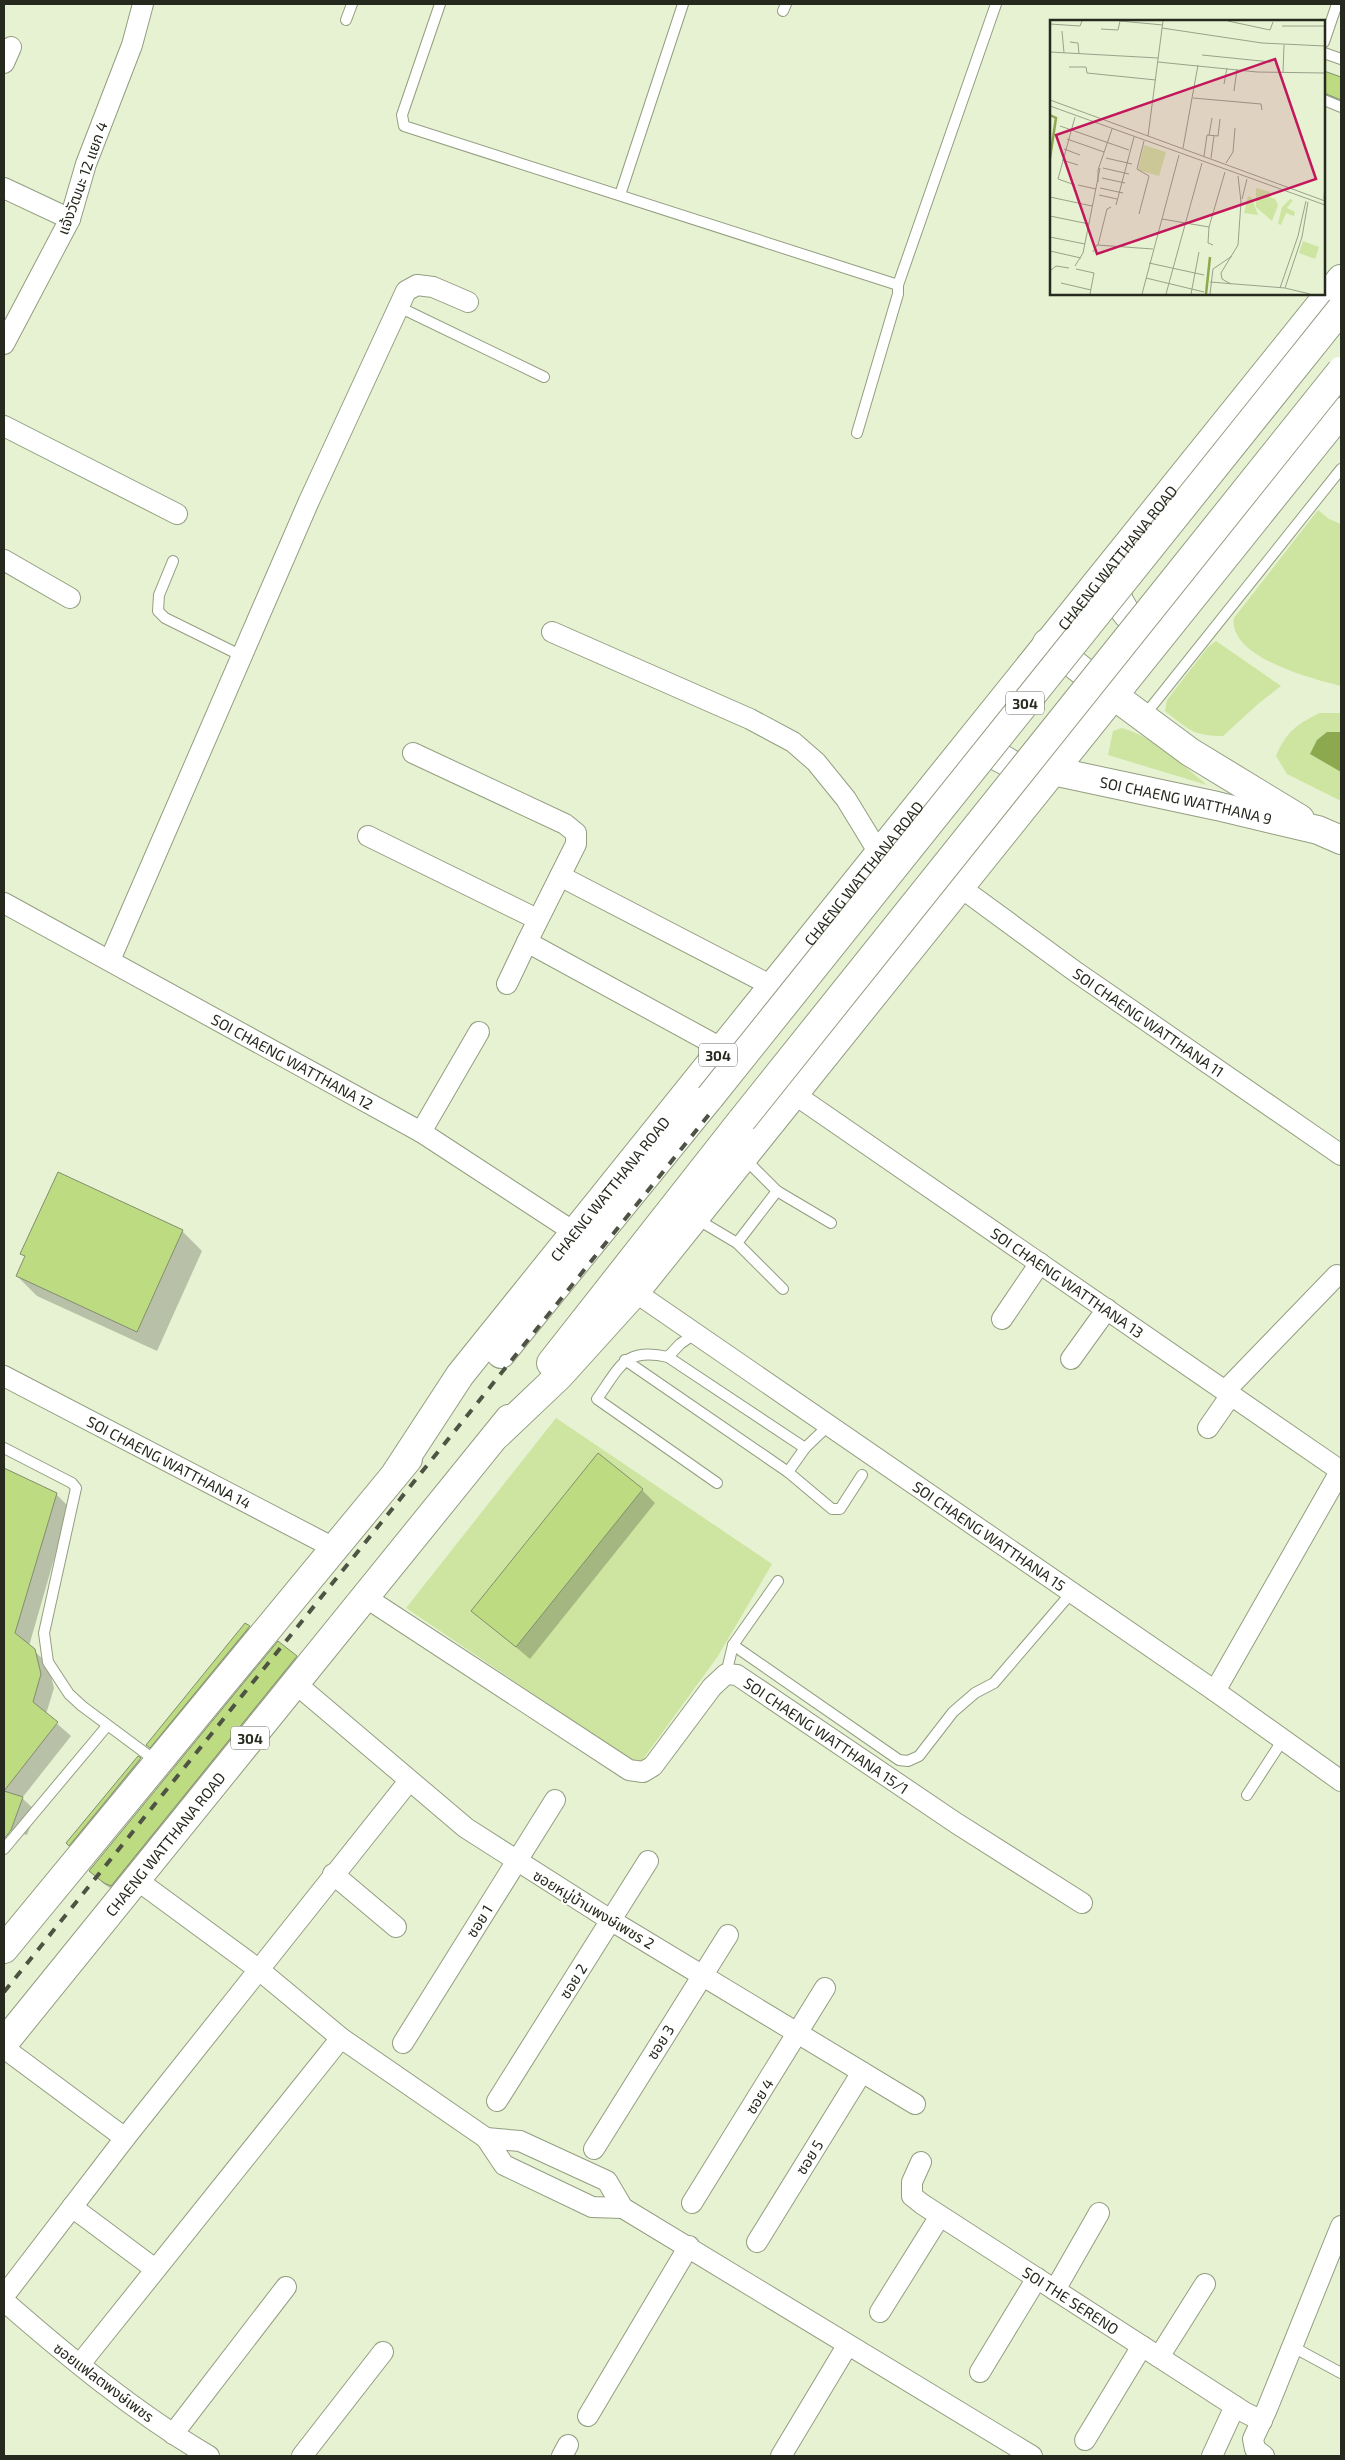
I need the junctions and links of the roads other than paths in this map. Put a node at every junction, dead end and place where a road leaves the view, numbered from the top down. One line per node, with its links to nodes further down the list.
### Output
1 (143, 4): 15 (street, แจ้งวัฒนะ 12 แยก 4)
2 (352, 4): 7 (lane)
3 (440, 4): 14 (lane)
4 (684, 4): 14 (lane)
5 (996, 4): 17 (lane)
6 (1337, 4): 8 (lane)
7 (346, 20)
8 (1325, 39)
9 (1325, 53): 10 (lane)
10 (1341, 59)
11 (1325, 100): 12 (lane)
12 (1341, 107)
13 (4, 188): 15 (street)
14 (620, 195): 17 (lane)
15 (70, 219): 21 (street, แจ้งวัฒนะ 12 แยก 4)
16 (1341, 279): 29 (main road, CHAENG WATTHANA ROAD / 304)
17 (898, 285): 26 (lane)
18 (468, 302): 19 (street)
19 (399, 307): 23 (lane); 36 (street)
20 (1341, 309): 84 (main road, CHAENG WATTHANA ROAD / 304, bridge)
21 (4, 344)
22 (1341, 371): 79 (main road, CHAENG WATTHANA ROAD / 304, bridge)
23 (544, 377)
24 (1341, 412): 33 (main road, CHAENG WATTHANA ROAD / 304)
25 (4, 426): 28 (street)
26 (858, 433)
27 (1341, 469): 38 (lane)
28 (177, 514)
29 (1114, 559): 33 (main road); 35 (main road, CHAENG WATTHANA ROAD / 304)
30 (4, 560): 32 (street)
31 (173, 561): 36 (lane)
32 (70, 598)
33 (1176, 619): 37 (main road, CHAENG WATTHANA ROAD / 304)
34 (552, 632): 45 (street)
35 (1048, 643): 37 (main road, SOI CHAENG WATTHANA 9); 40 (main road, CHAENG WATTHANA ROAD / 304)
36 (242, 656): 51 (street)
37 (1113, 695): 38 (main road, SOI CHAENG WATTHANA 9); 41 (main road, CHAENG WATTHANA ROAD / 304)
38 (1143, 718): 43 (main road, SOI CHAENG WATTHANA 9)
39 (413, 753): 46 (street)
40 (956, 757): 42 (main road); 45 (main road, CHAENG WATTHANA ROAD / 304)
41 (1053, 771): 42 (main road, CHAENG WATTHANA ROAD / 304); 43 (main road, SOI CHAENG WATTHANA 9)
42 (1025, 805): 47 (main road, CHAENG WATTHANA ROAD / 304)
43 (1329, 835)
44 (368, 836): 49 (street)
45 (879, 853): 53 (main road, CHAENG WATTHANA ROAD / 304)
46 (560, 876): 49 (street); 53 (street)
47 (960, 887): 56 (main road, CHAENG WATTHANA ROAD / 304); 58 (street, SOI CHAENG WATTHANA 11)
48 (4, 903): 51 (street, SOI CHAENG WATTHANA 12)
49 (537, 919): 50 (street)
50 (527, 942): 52 (street); 55 (street)
51 (110, 960): 57 (street, SOI CHAENG WATTHANA 12)
52 (507, 984)
53 (772, 986): 55 (main road, CHAENG WATTHANA ROAD / 304)
54 (479, 1032): 57 (street)
55 (722, 1049): 63 (main road, CHAENG WATTHANA ROAD / 304)
56 (794, 1094): 59 (main road, CHAENG WATTHANA ROAD / 304); 65 (street, SOI CHAENG WATTHANA 13)
57 (421, 1132): 63 (street, SOI CHAENG WATTHANA 12)
58 (1341, 1155)
59 (744, 1158): 60 (lane); 61 (main road, CHAENG WATTHANA ROAD / 304)
60 (778, 1191): 62 (lane); 64 (lane)
61 (695, 1218): 64 (lane); 68 (main road, CHAENG WATTHANA ROAD / 304)
62 (831, 1223)
63 (574, 1232): 84 (main road, CHAENG WATTHANA ROAD / 304)
64 (737, 1243): 67 (lane)
65 (1040, 1263): 69 (street, SOI CHAENG WATTHANA 13); 70 (street)
66 (1337, 1275): 76 (street)
67 (784, 1289)
68 (635, 1292): 71 (street, SOI CHAENG WATTHANA 15); 79 (main road, CHAENG WATTHANA ROAD / 304)
69 (1107, 1309): 73 (street); 76 (street, SOI CHAENG WATTHANA 13)
70 (1002, 1319)
71 (696, 1333): 72 (lane); 77 (street, SOI CHAENG WATTHANA 15)
72 (668, 1357): 74 (lane); 81 (lane)
73 (1070, 1359)
74 (625, 1360): 83 (lane); 86 (lane)
75 (4, 1376): 87 (street, SOI CHAENG WATTHANA 14)
76 (1228, 1393): 78 (street); 82 (street, SOI CHAENG WATTHANA 13)
77 (830, 1424): 81 (lane); 89 (street, SOI CHAENG WATTHANA 15)
78 (1208, 1428)
79 (498, 1434): 90 (main road, CHAENG WATTHANA ROAD / 304)
80 (4, 1448): 95 (lane)
81 (805, 1448): 83 (lane)
82 (1341, 1470): 94 (street)
83 (788, 1472): 85 (lane)
84 (396, 1473): 87 (main road, CHAENG WATTHANA ROAD / 304)
85 (862, 1475)
86 (716, 1482)
87 (334, 1548): 97 (main road, CHAENG WATTHANA ROAD / 304)
88 (778, 1581): 91 (lane)
89 (1072, 1592): 91 (lane); 94 (street, SOI CHAENG WATTHANA 15)
90 (365, 1597): 92 (street, SOI CHAENG WATTHANA 15/1); 93 (main road, CHAENG WATTHANA ROAD / 304)
91 (733, 1645): 92 (lane)
92 (726, 1674): 107 (street, SOI CHAENG WATTHANA 15/1)
93 (295, 1683): 98 (street, ซอยหมู่บ้านพงษ์เพชร 2); 106 (main road, CHAENG WATTHANA ROAD / 304)
94 (1215, 1691): 96 (street, SOI CHAENG WATTHANA 15)
95 (107, 1726): 97 (lane); 102 (lane)
96 (1282, 1741): 99 (street, SOI CHAENG WATTHANA 15); 100 (lane)
97 (156, 1762): 111 (main road, CHAENG WATTHANA ROAD / 304)
98 (409, 1781): 104 (street, ซอยหมู่บ้านพงษ์เพชร 2); 105 (street)
99 (1341, 1781)
100 (1248, 1795)
101 (555, 1800): 104 (street, ซอย 1)
102 (4, 1850)
103 (648, 1861): 108 (street, ซอย 2)
104 (516, 1862): 108 (street, ซอยหมู่บ้านพงษ์เพชร 2); 118 (street, ซอย 1)
105 (333, 1874): 109 (street); 112 (street)
106 (136, 1880): 112 (street); 117 (main road, CHAENG WATTHANA ROAD / 304)
107 (1082, 1903)
108 (612, 1920): 113 (street, ซอยหมู่บ้านพงษ์เพชร 2); 121 (street, ซอย 2)
109 (396, 1927)
110 (728, 1935): 113 (street, ซอย 3)
111 (10, 1938)
112 (258, 1970): 116 (street); 123 (street)
113 (701, 1975): 115 (street, ซอยหมู่บ้านพงษ์เพชร 2); 125 (street, ซอย 3)
114 (825, 1988): 115 (street, ซอย 4)
115 (798, 2034): 120 (street, ซอยหมู่บ้านพงษ์เพชร 2); 127 (street, ซอย 4)
116 (340, 2038): 124 (street); 135 (street)
117 (4, 2043)
118 (403, 2043)
119 (4, 2048): 123 (street)
120 (862, 2072): 122 (street, ซอยหมู่บ้านพงษ์เพชร 2); 133 (street, ซอย 5)
121 (498, 2101)
122 (915, 2104)
123 (126, 2138): 128 (street)
124 (486, 2138): 129 (street); 129 (street)
125 (594, 2149)
126 (921, 2162): 131 (street, SOI THE SERENO)
127 (692, 2203)
128 (72, 2207): 135 (street); 140 (street)
129 (623, 2208): 134 (street)
130 (1100, 2213): 139 (street)
131 (940, 2216): 136 (street, SOI THE SERENO); 142 (street)
132 (1341, 2226): 145 (street)
133 (757, 2242)
134 (689, 2246): 143 (street); 152 (street)
135 (155, 2269): 148 (street)
136 (1037, 2278): 139 (street, SOI THE SERENO); 149 (street)
137 (1205, 2284): 147 (street)
138 (286, 2287): 154 (street)
139 (1054, 2290): 144 (street, SOI THE SERENO)
140 (4, 2296)
141 (4, 2301): 148 (street, ซอยแฟลตพงษ์เพชร)
142 (880, 2312)
143 (847, 2346): 156 (street); 159 (street)
144 (1142, 2346): 147 (street, SOI THE SERENO); 155 (street)
145 (1293, 2347): 150 (lane); 153 (street)
146 (383, 2352): 158 (street)
147 (1159, 2357): 151 (street, SOI THE SERENO)
148 (80, 2364): 154 (street, ซอยแฟลตพงษ์เพชร)
149 (980, 2372)
150 (1341, 2373)
151 (1235, 2406): 153 (street, SOI THE SERENO); 160 (street)
152 (588, 2416)
153 (1262, 2421): 161 (street)
154 (173, 2434): 157 (street, ซอยแฟลตพงษ์เพชร)
155 (1085, 2440)
156 (1020, 2453)
157 (210, 2456)
158 (302, 2456)
159 (781, 2456)
160 (1212, 2456)
161 (1264, 2456)

